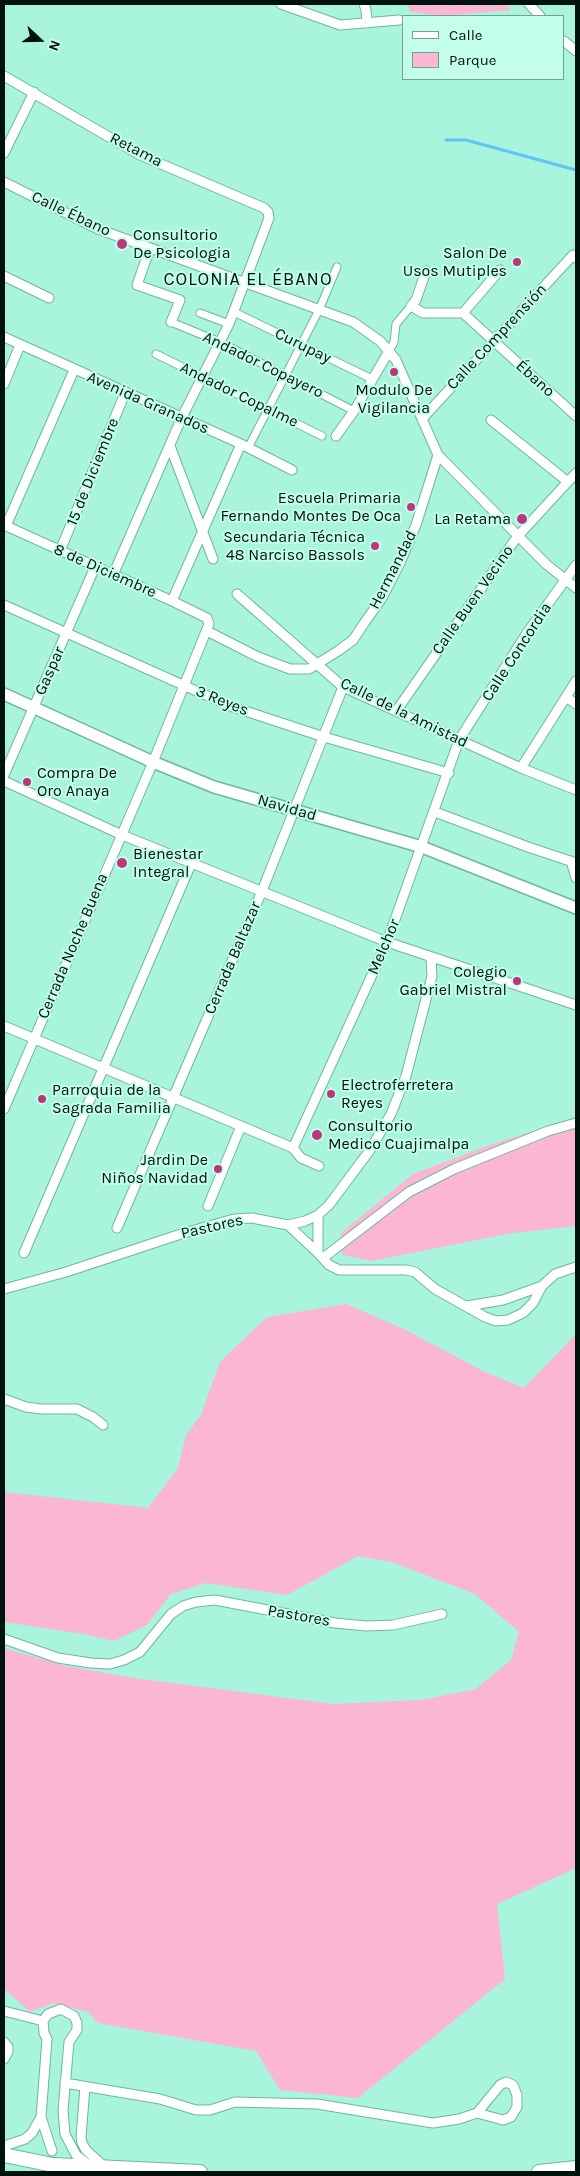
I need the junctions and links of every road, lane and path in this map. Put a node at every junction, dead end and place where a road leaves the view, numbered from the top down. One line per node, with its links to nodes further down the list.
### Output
1 (281, 4): 6 (street)
2 (364, 4): 6 (street)
3 (529, 4): 4 (street)
4 (539, 15)
5 (400, 20): 6 (street)
6 (367, 24)
7 (569, 44): 8 (street)
8 (576, 51)
9 (4, 76): 10 (street, Retama)
10 (34, 92): 11 (street); 19 (street, Retama)
11 (4, 153)
12 (4, 182): 13 (street, Calle Ébano)
13 (150, 248): 19 (street, Calle Ébano); 26 (street)
14 (575, 257): 29 (street, Calle Comprensión)
15 (337, 267): 22 (street)
16 (500, 270): 25 (street)
17 (426, 271): 21 (street)
18 (4, 276): 20 (street)
19 (246, 282): 22 (street, Calle Ébano); 23 (street)
20 (49, 298)
21 (411, 306): 25 (street); 33 (street)
22 (319, 310): 32 (street); 33 (street, Calle Ébano)
23 (234, 312): 27 (street); 32 (street, Curupay)
24 (200, 313): 27 (street)
25 (463, 313): 29 (street, Ébano)
26 (170, 322): 30 (street, Andador Copayero)
27 (230, 324): 30 (street)
28 (4, 337): 31 (street, Avenida Granados)
29 (493, 342): 43 (street, Ébano); 45 (street, Calle Comprensión)
30 (222, 343): 36 (street, Andador Copayero); 37 (street)
31 (20, 345): 35 (street, Avenida Granados); 39 (street)
32 (300, 345): 36 (street); 38 (street, Curupay)
33 (389, 351): 38 (street); 45 (street, Calle Ébano)
34 (156, 354): 37 (street, Andador Copalme)
35 (74, 370): 40 (street, Avenida Granados); 55 (street)
36 (285, 376): 41 (street); 42 (street, Andador Copayero)
37 (203, 378): 41 (street, Andador Copalme); 44 (street)
38 (372, 379): 42 (street)
39 (4, 384)
40 (125, 392): 44 (street, Avenida Granados); 58 (street, 15 de Diciembre)
41 (267, 410): 47 (street, Andador Copalme); 50 (street)
42 (354, 411): 48 (street)
43 (576, 416)
44 (182, 417): 49 (street); 50 (street, Avenida Granados)
45 (422, 419): 51 (street, Calle Ébano)
46 (491, 420): 54 (street)
47 (322, 436)
48 (336, 436)
49 (170, 446): 56 (street); 62 (street)
50 (245, 446): 52 (street, Avenida Granados); 56 (street)
51 (438, 455): 57 (street, Calle Ébano); 71 (street, Hermandad)
52 (292, 470)
53 (576, 473): 54 (street, Calle Buen Vecino)
54 (568, 482): 57 (street, Calle Buen Vecino)
55 (5, 526): 58 (street, 8 de Diciembre)
56 (203, 530): 59 (street); 66 (street)
57 (517, 537): 63 (street, Calle Ébano); 79 (street, Calle Buen Vecino)
58 (60, 551): 61 (street, 8 de Diciembre)
59 (213, 559)
60 (576, 566): 63 (street, Calle Concordia)
61 (95, 567): 62 (street, 8 de Diciembre); 70 (street, Gaspar)
62 (113, 575): 66 (street, 8 de Diciembre)
63 (564, 580): 64 (street, Calle Ébano); 81 (street, Calle Concordia)
64 (576, 588)
65 (237, 594): 71 (street, Calle de la Amistad)
66 (172, 601): 68 (street, 8 de Diciembre)
67 (4, 605): 70 (street, 3 Reyes)
68 (207, 618): 69 (street, Cerrada Noche Buena)
69 (208, 631): 71 (street); 73 (street, Cerrada Noche Buena)
70 (67, 634): 73 (street, 3 Reyes); 78 (street, Gaspar)
71 (318, 664): 74 (street, Calle de la Amistad)
72 (576, 681): 76 (street)
73 (185, 686): 80 (street, 3 Reyes); 82 (street, Cerrada Noche Buena)
74 (343, 687): 79 (street, Calle de la Amistad); 80 (street, Cerrada Baltazar)
75 (4, 694): 78 (street, Navidad)
76 (566, 697): 77 (street); 83 (street)
77 (576, 704)
78 (34, 707): 82 (street, Navidad); 85 (street, Gaspar)
79 (397, 710): 81 (street, Calle de la Amistad)
80 (324, 737): 84 (street, 3 Reyes); 88 (street, Cerrada Baltazar)
81 (459, 740): 83 (street, Calle de la Amistad); 84 (street, Melchor)
82 (153, 762): 88 (street, Navidad); 90 (street, Cerrada Noche Buena)
83 (521, 768): 87 (street, Calle de la Amistad)
84 (450, 772): 89 (street, Melchor)
85 (4, 775)
86 (4, 781): 90 (street)
87 (576, 790)
88 (295, 811): 91 (street, Navidad); 95 (street, Cerrada Baltazar)
89 (435, 812): 91 (street, Melchor); 92 (street)
90 (122, 835): 93 (street); 101 (street, Cerrada Noche Buena)
91 (422, 847): 96 (street, Navidad); 97 (street, Melchor)
92 (574, 862): 94 (street)
93 (192, 864): 95 (street); 102 (street)
94 (576, 878)
95 (262, 891): 97 (street); 103 (street, Cerrada Baltazar)
96 (576, 908)
97 (387, 942): 98 (street); 107 (street, Melchor)
98 (430, 958): 99 (street); 110 (street, Pastores)
99 (576, 1005)
100 (4, 1026): 101 (street)
101 (34, 1039): 102 (street); 104 (street, Cerrada Noche Buena)
102 (104, 1069): 103 (street); 113 (street)
103 (173, 1097): 106 (street); 112 (street, Cerrada Baltazar)
104 (4, 1109)
105 (576, 1123): 114 (street)
106 (241, 1126): 107 (street); 109 (street)
107 (293, 1148): 108 (street)
108 (319, 1166)
109 (208, 1206)
110 (318, 1215): 111 (street, Pastores); 114 (street)
111 (288, 1225): 114 (street); 117 (street, Pastores)
112 (117, 1228)
113 (24, 1253)
114 (321, 1255): 118 (street)
115 (576, 1267): 116 (street)
116 (542, 1286): 118 (street); 118 (street)
117 (4, 1288)
118 (467, 1306)
119 (4, 1400): 120 (street)
120 (103, 1425)
121 (442, 1614): 122 (street, Pastores)
122 (4, 1639)
123 (4, 2011): 124 (street)
124 (43, 2021): 127 (street); 130 (street)
125 (4, 2042): 126 (street)
126 (4, 2059)
127 (65, 2083): 128 (street); 134 (street)
128 (85, 2087): 129 (street); 134 (street)
129 (477, 2113): 129 (street)
130 (41, 2117): 131 (street); 132 (street)
131 (4, 2146)
132 (52, 2151)
133 (4, 2155): 134 (main road)
134 (98, 2167): 136 (main road)
135 (576, 2168): 137 (main road)
136 (200, 2172)
137 (539, 2172)

